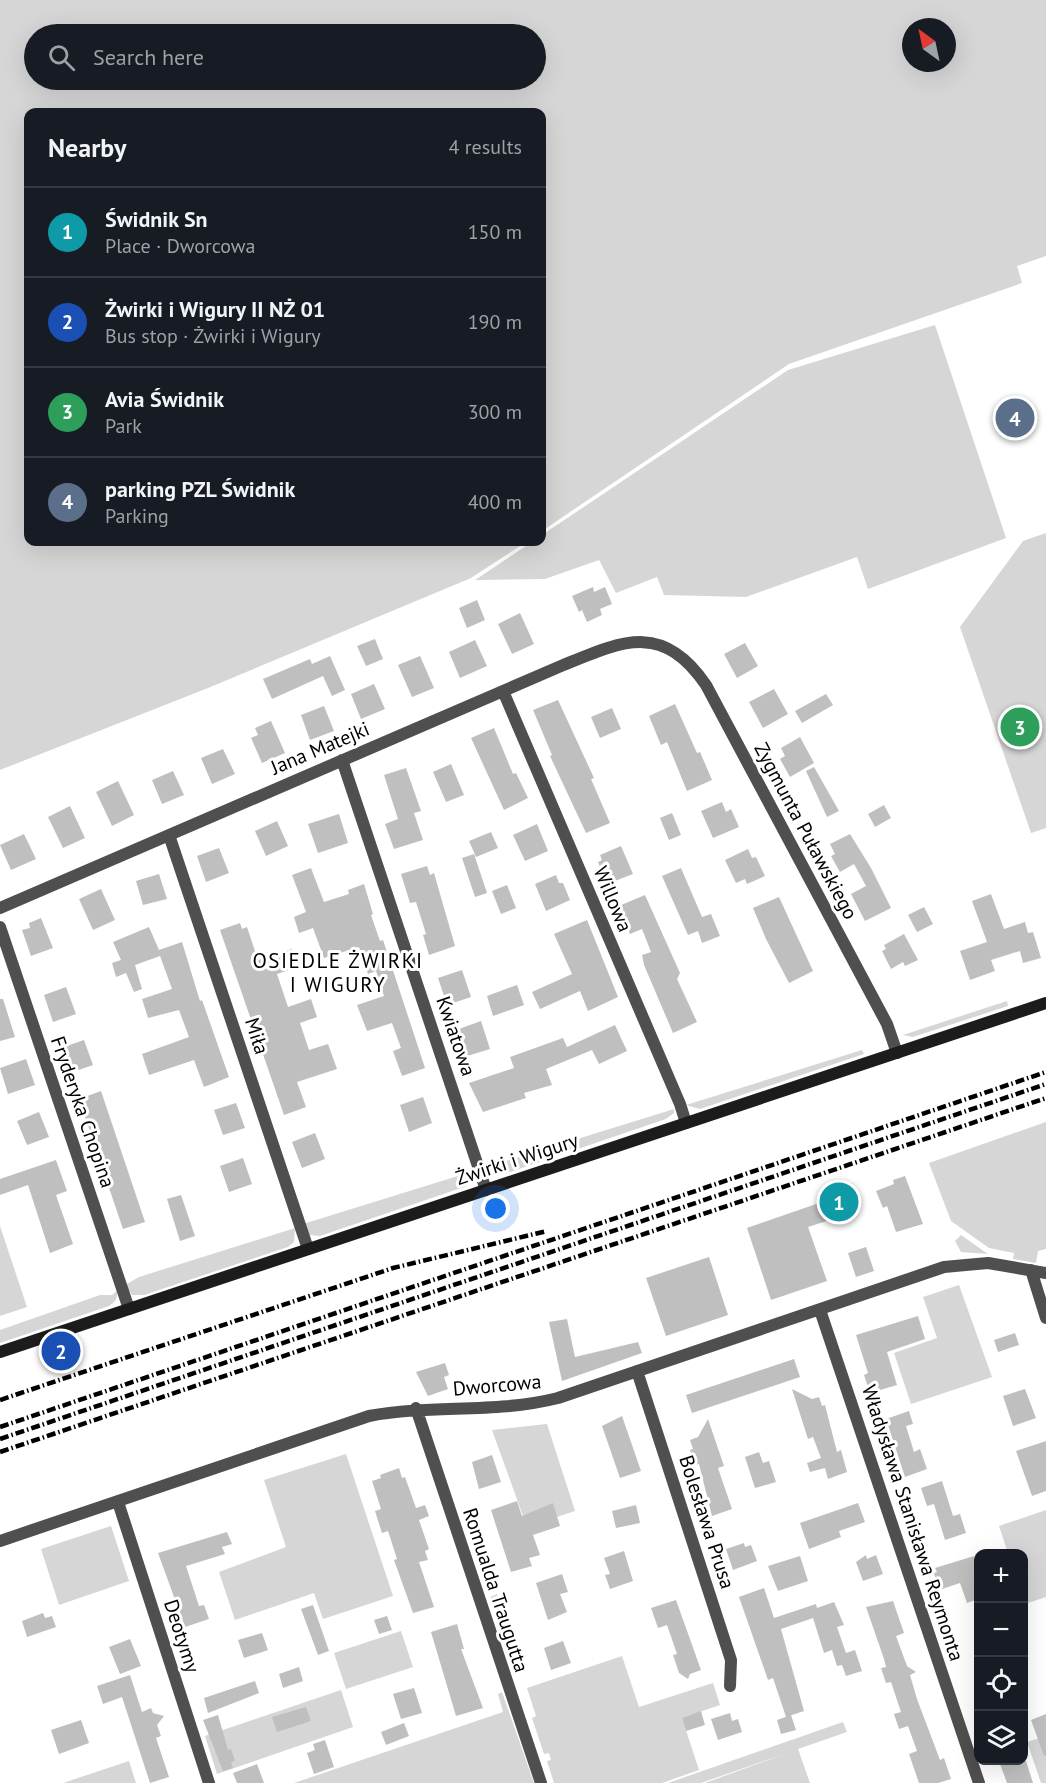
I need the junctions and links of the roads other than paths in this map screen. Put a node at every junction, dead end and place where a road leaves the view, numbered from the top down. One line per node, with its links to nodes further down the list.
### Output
1 (659, 646): 2 (street, Jana Matejki); 8 (street, Zygmunta Puławskiego)
2 (503, 691): 3 (street, Jana Matejki); 9 (street, Willowa)
3 (342, 760): 4 (street, Jana Matejki); 10 (street, Kwiatowa)
4 (169, 835): 5 (street, Jana Matejki); 11 (street, Miła)
5 (0, 908)
6 (0, 927): 14 (street, Fryderyka Chopina)
7 (1046, 1003): 8 (main road, Żwirki i Wigury)
8 (897, 1053): 9 (main road, Żwirki i Wigury)
9 (686, 1123): 10 (main road, Żwirki i Wigury)
10 (486, 1190): 11 (main road, Żwirki i Wigury)
11 (308, 1249): 14 (main road, Żwirki i Wigury)
12 (1031, 1270): 13 (street, Dworcowa); 15 (street, Dworcowa); 16 (street)
13 (1046, 1273)
14 (129, 1309): 17 (main road, Żwirki i Wigury)
15 (820, 1310): 18 (street, Dworcowa); 25 (street, Władysława Stanisława Reymonta)
16 (1046, 1318)
17 (0, 1352)
18 (637, 1371): 19 (street, Dworcowa); 22 (street, Bolesława Prusa)
19 (416, 1408): 20 (street, Dworcowa); 24 (street, Romualda Traugutta)
20 (118, 1502): 21 (street, Dworcowa); 23 (street, Deotymy)
21 (0, 1541)
22 (730, 1686)
23 (209, 1783)
24 (541, 1783)
25 (979, 1783)

